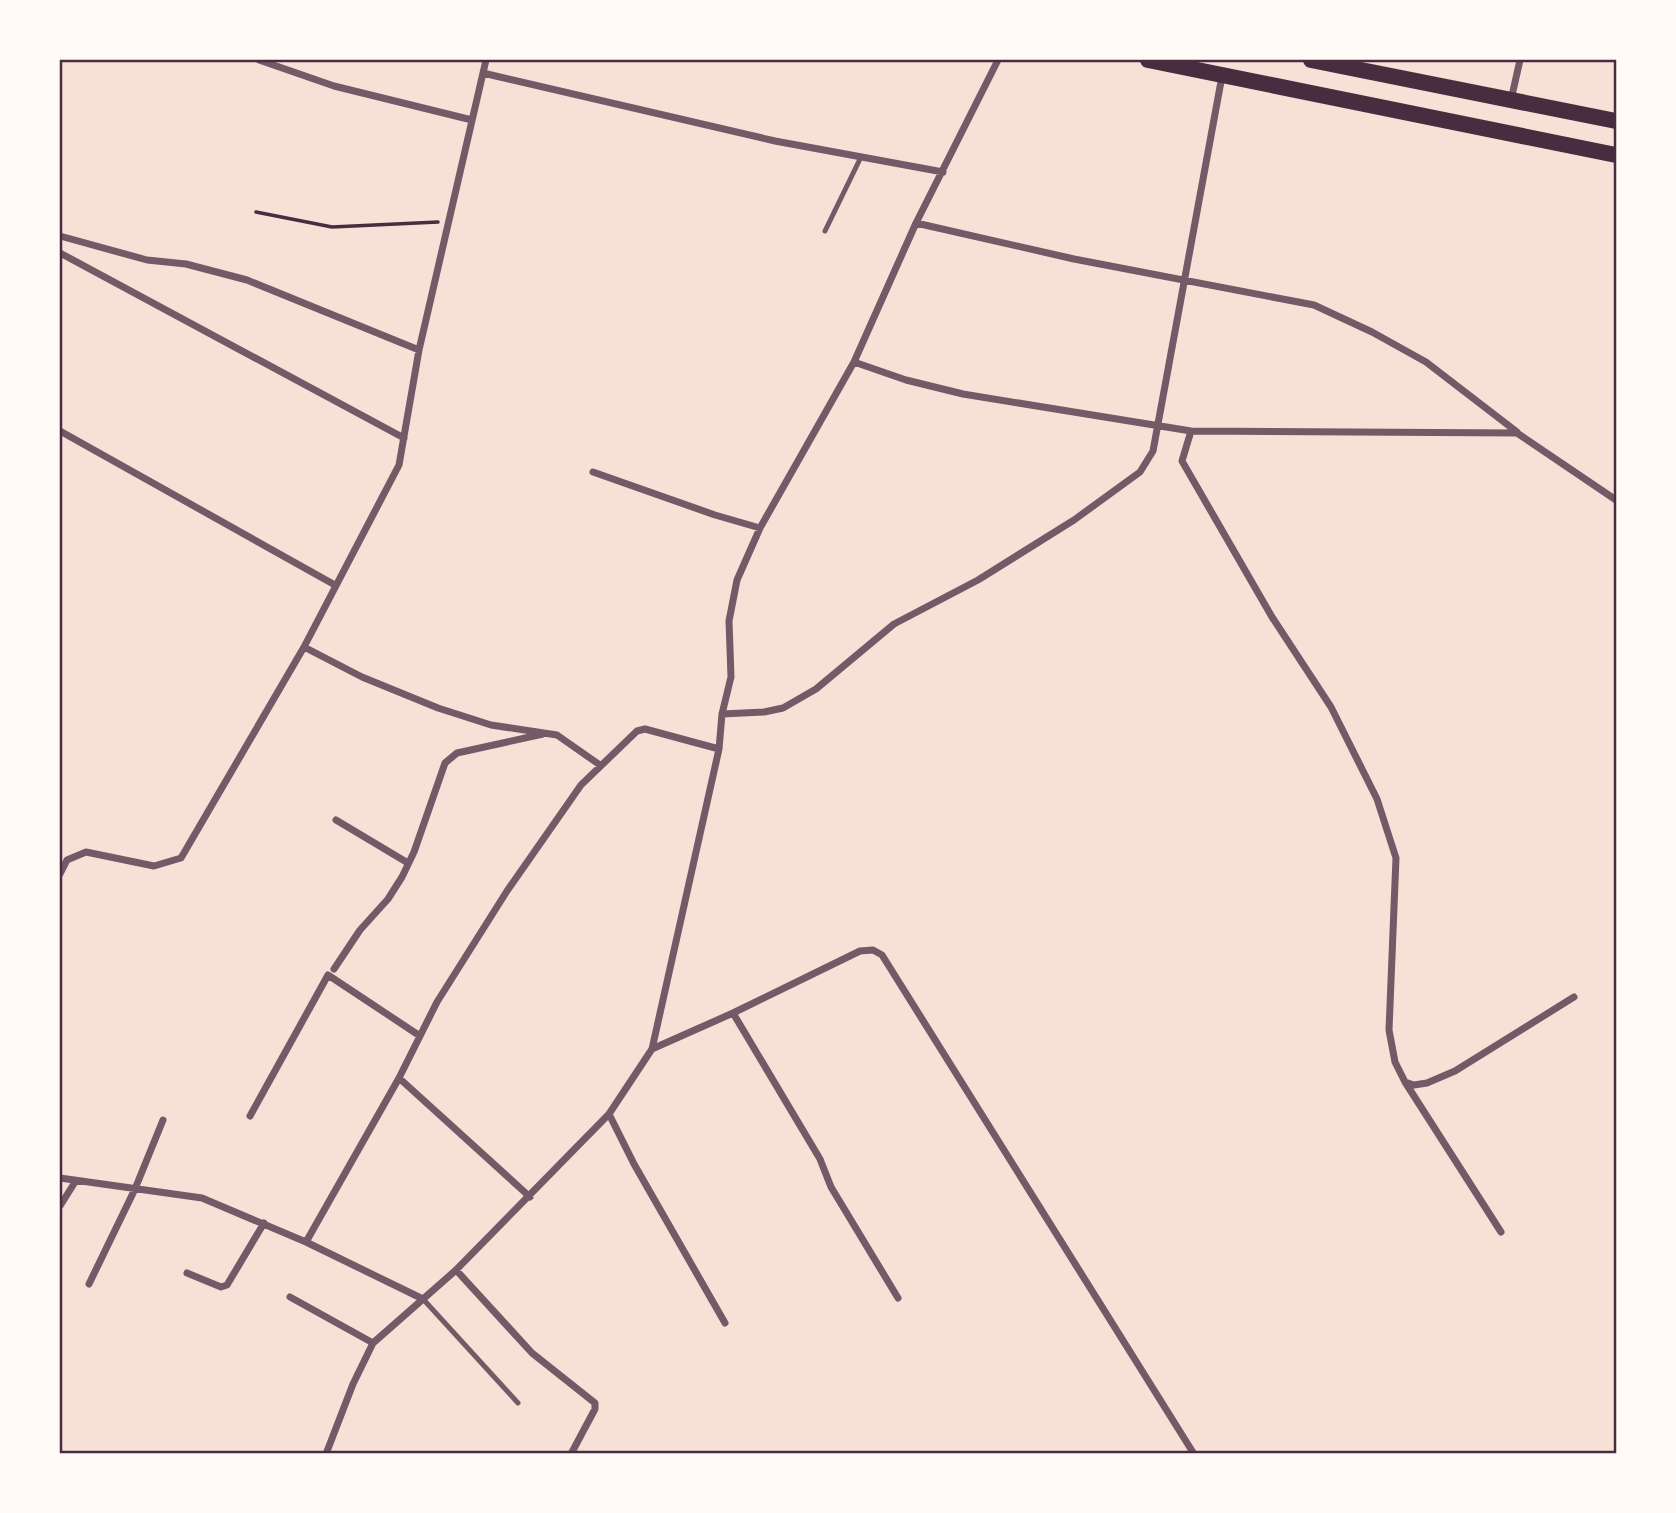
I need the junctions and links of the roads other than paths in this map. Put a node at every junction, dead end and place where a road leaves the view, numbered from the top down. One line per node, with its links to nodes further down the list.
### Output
1 (259, 60): 10 (street)
2 (486, 60): 7 (street)
3 (998, 60): 14 (street)
4 (1148, 60): 8 (main road)
5 (1311, 60): 9 (main road)
6 (1520, 60): 9 (street)
7 (483, 73): 10 (street); 13 (street)
8 (1222, 75): 12 (main road); 19 (street)
9 (1511, 100): 11 (main road)
10 (472, 120): 20 (street)
11 (1616, 121)
12 (1616, 155)
13 (861, 157): 14 (street); 16 (lane)
14 (943, 172): 15 (street)
15 (916, 223): 19 (street); 21 (street)
16 (825, 231)
17 (60, 236): 20 (street)
18 (60, 253): 26 (street)
19 (1184, 280): 22 (street); 25 (street)
20 (419, 350): 26 (street)
21 (854, 362): 22 (street); 29 (street)
22 (1156, 426): 24 (street); 32 (street)
23 (60, 431): 30 (street)
24 (1192, 431): 25 (street); 45 (street)
25 (1517, 433): 28 (street)
26 (404, 438): 30 (street)
27 (593, 472): 29 (street)
28 (1616, 500)
29 (760, 528): 32 (street)
30 (335, 585): 31 (street)
31 (303, 646): 33 (street); 38 (street)
32 (722, 714): 34 (street)
33 (544, 734): 35 (street); 37 (street)
34 (719, 749): 35 (street); 43 (street)
35 (600, 765): 42 (street)
36 (336, 820): 37 (street)
37 (408, 863): 39 (street)
38 (60, 874)
39 (334, 969)
40 (1574, 997): 45 (street)
41 (733, 1013): 43 (street); 61 (street); 68 (street)
42 (420, 1036): 44 (street); 47 (street)
43 (652, 1049): 46 (street)
44 (399, 1077): 52 (street); 56 (street)
45 (1405, 1082): 55 (street)
46 (609, 1114): 52 (street); 63 (street)
47 (250, 1116)
48 (163, 1120): 51 (street)
49 (60, 1178): 50 (street)
50 (75, 1182): 51 (street); 53 (street)
51 (135, 1189): 54 (street); 59 (street)
52 (530, 1197): 57 (street)
53 (60, 1206)
54 (264, 1223): 56 (street); 58 (street)
55 (1501, 1232)
56 (306, 1242): 62 (street)
57 (456, 1270): 62 (street); 67 (street)
58 (187, 1273)
59 (89, 1284)
60 (290, 1297): 64 (street)
61 (898, 1297)
62 (423, 1299): 64 (street); 65 (lane)
63 (725, 1323)
64 (373, 1343): 66 (street)
65 (519, 1403)
66 (326, 1454)
67 (571, 1454)
68 (1194, 1454)

